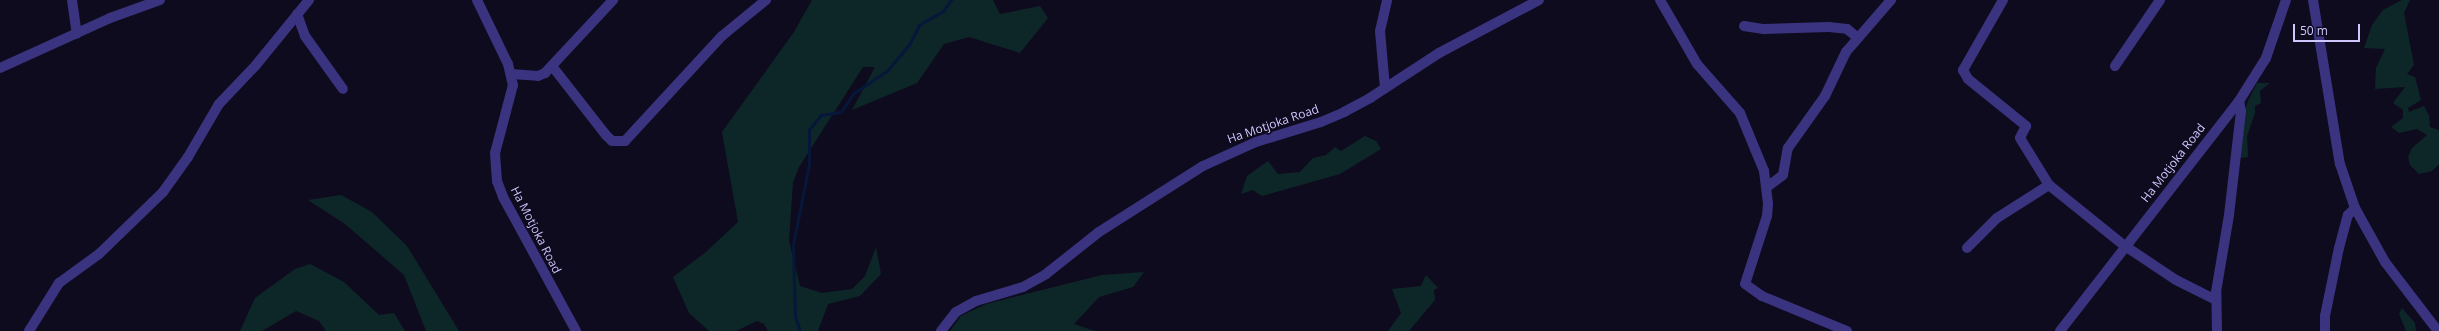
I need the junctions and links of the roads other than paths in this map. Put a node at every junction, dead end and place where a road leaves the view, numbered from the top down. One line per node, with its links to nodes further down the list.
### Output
1 (72, 0): 17 (street)
2 (160, 0): 17 (street)
3 (309, 0): 15 (street)
4 (477, 0): 22 (street, Ha Motjoka Road)
5 (613, 0): 19 (street)
6 (766, 0): 19 (street)
7 (1387, 0): 23 (street)
8 (1539, 0): 23 (street, Ha Motjoka Road)
9 (1660, 0): 27 (street)
10 (1891, 0): 18 (street)
11 (2003, 0): 26 (street)
12 (2160, 0): 20 (street)
13 (2286, 0): 25 (street, Ha Motjoka Road)
14 (2313, 0): 28 (street)
15 (297, 14): 24 (street); 32 (street)
16 (1744, 26): 18 (street)
17 (77, 34): 21 (street)
18 (1858, 38): 27 (street)
19 (552, 66): 22 (street)
20 (2115, 66)
21 (0, 68)
22 (511, 74): 33 (street, Ha Motjoka Road)
23 (1385, 88): 34 (street, Ha Motjoka Road)
24 (343, 89)
25 (2239, 101): 29 (street, Ha Motjoka Road); 31 (street)
26 (2049, 185): 29 (street); 30 (street)
27 (1767, 187): 35 (street)
28 (2355, 208): 38 (street); 39 (street)
29 (2125, 246): 31 (street); 36 (street, Ha Motjoka Road)
30 (1967, 248)
31 (2216, 300): 37 (street)
32 (29, 331)
33 (576, 331)
34 (941, 331)
35 (1847, 331)
36 (2060, 331)
37 (2217, 331)
38 (2325, 331)
39 (2438, 331)

